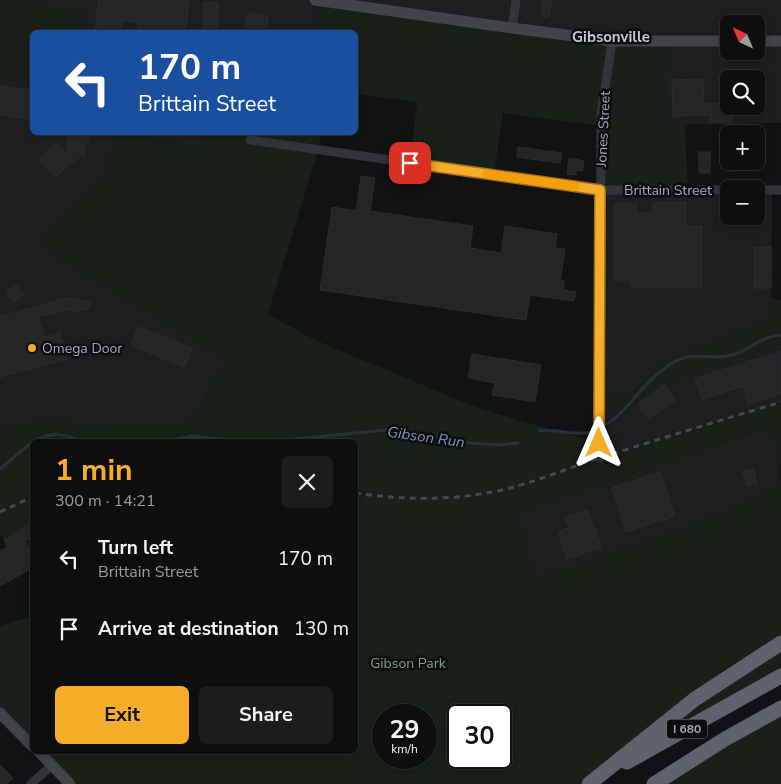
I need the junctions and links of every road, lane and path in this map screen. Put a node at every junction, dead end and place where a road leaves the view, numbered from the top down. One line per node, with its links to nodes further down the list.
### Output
1 (315, 0): 3 (main road)
2 (516, 0): 3 (street)
3 (512, 28): 4 (main road)
4 (612, 41): 5 (main road); 9 (street, Jones Street)
5 (720, 41)
6 (765, 41): 7 (main road)
7 (781, 41)
8 (250, 140): 9 (street, Brittain Street)
9 (600, 190): 10 (street, Brittain Street); 13 (street, Jones Street)
10 (720, 190)
11 (765, 190): 12 (street)
12 (781, 190)
13 (600, 458)
14 (781, 643): 23 (highway)
15 (781, 676): 24 (highway, I 680)
16 (781, 708): 25 (highway, I 680)
17 (0, 713): 18 (main road)
18 (30, 744)
19 (41, 754): 20 (main road)
20 (52, 765): 21 (street); 22 (main road)
21 (32, 784)
22 (70, 784)
23 (590, 784)
24 (594, 784)
25 (654, 784)

